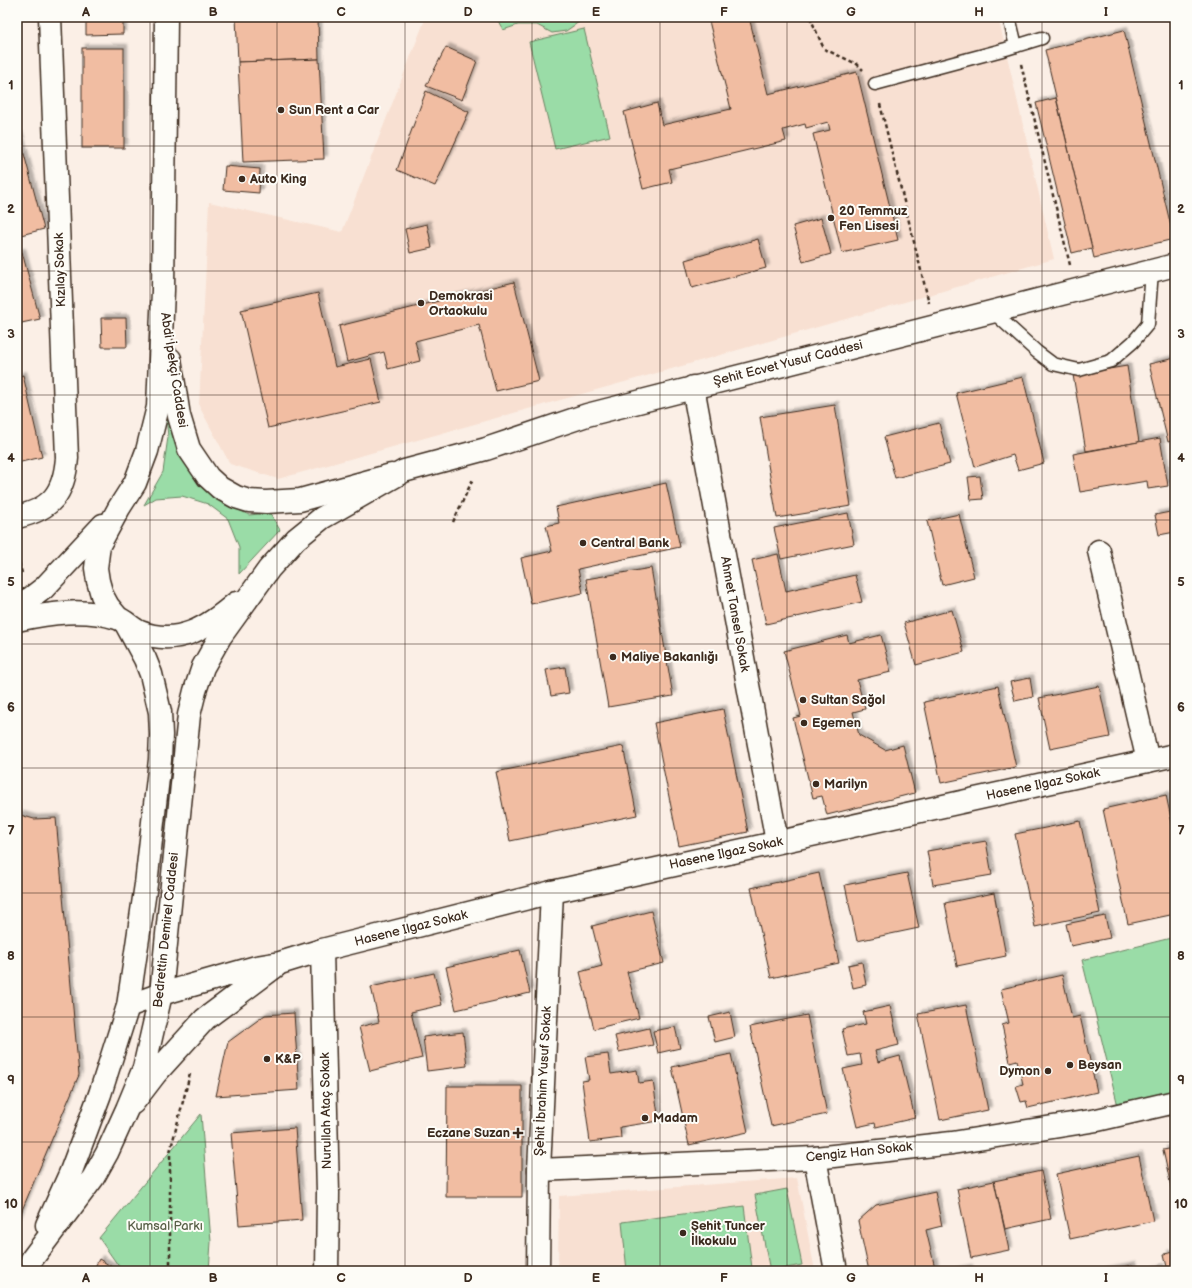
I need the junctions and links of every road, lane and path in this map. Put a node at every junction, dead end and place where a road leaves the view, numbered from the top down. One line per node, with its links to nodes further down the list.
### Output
1 (50, 17): 18 (street, Kızılay Sokak)
2 (166, 17): 11 (street, Abdi İpekçi Caddesi)
3 (810, 17): 7 (path)
4 (1009, 17): 6 (lane)
5 (1042, 38): 6 (lane)
6 (1016, 46): 7 (lane); 10 (path)
7 (875, 84): 13 (path)
8 (1175, 265): 9 (street, Şehit Ecvet Yusuf Caddesi)
9 (1152, 271): 10 (street, Şehit Ecvet Yusuf Caddesi); 12 (lane)
10 (1076, 289): 12 (street, Şehit Ecvet Yusuf Caddesi)
11 (163, 290): 16 (street, Abdi İpekçi Caddesi); 17 (street, Abdi İpekçi Caddesi)
12 (993, 312): 13 (street, Şehit Ecvet Yusuf Caddesi)
13 (935, 327): 14 (street, Şehit Ecvet Yusuf Caddesi)
14 (693, 387): 15 (street, Şehit Ecvet Yusuf Caddesi); 27 (street, Ahmet Tansel Sokak)
15 (486, 449): 16 (street, Şehit Ecvet Yusuf Caddesi); 19 (path)
16 (404, 471): 21 (street)
17 (119, 508): 22 (street); 24 (street, Abdi İpekçi Caddesi)
18 (27, 514)
19 (453, 522)
20 (1099, 551): 26 (street)
21 (257, 586): 24 (street, Abdi İpekçi Caddesi); 31 (street, Bedrettin Demirel Caddesi)
22 (17, 605)
23 (17, 620): 24 (street)
24 (122, 621): 32 (street, Bedrettin Demirel Caddesi)
25 (1175, 755): 26 (street, Hasene Ilgaz Sokak)
26 (1148, 761): 27 (street, Hasene Ilgaz Sokak)
27 (777, 842): 28 (street, Hasene Ilgaz Sokak)
28 (552, 892): 29 (street, Hasene Ilgaz Sokak); 37 (street, Şehit İbrahim Yusuf Sokak)
29 (322, 950): 30 (street, Hasene Ilgaz Sokak); 40 (street, Nurullah Ataç Sokak)
30 (280, 963): 31 (street, Hasene Ilgaz Sokak); 35 (street, Hasene Ilgaz Sokak)
31 (161, 994): 32 (street, Hasene Ilgaz Sokak); 35 (street, Bedrettin Demirel Caddesi)
32 (128, 1006): 38 (street, Bedrettin Demirel Caddesi)
33 (191, 1071): 39 (path)
34 (1175, 1102): 36 (street, Cengiz Han Sokak)
35 (128, 1110): 38 (street, Bedrettin Demirel Caddesi)
36 (815, 1158): 37 (street, Cengiz Han Sokak); 42 (street)
37 (540, 1170): 41 (street, Şehit İbrahim Yusuf Sokak)
38 (28, 1265)
39 (170, 1271)
40 (327, 1271)
41 (538, 1271)
42 (836, 1271)

